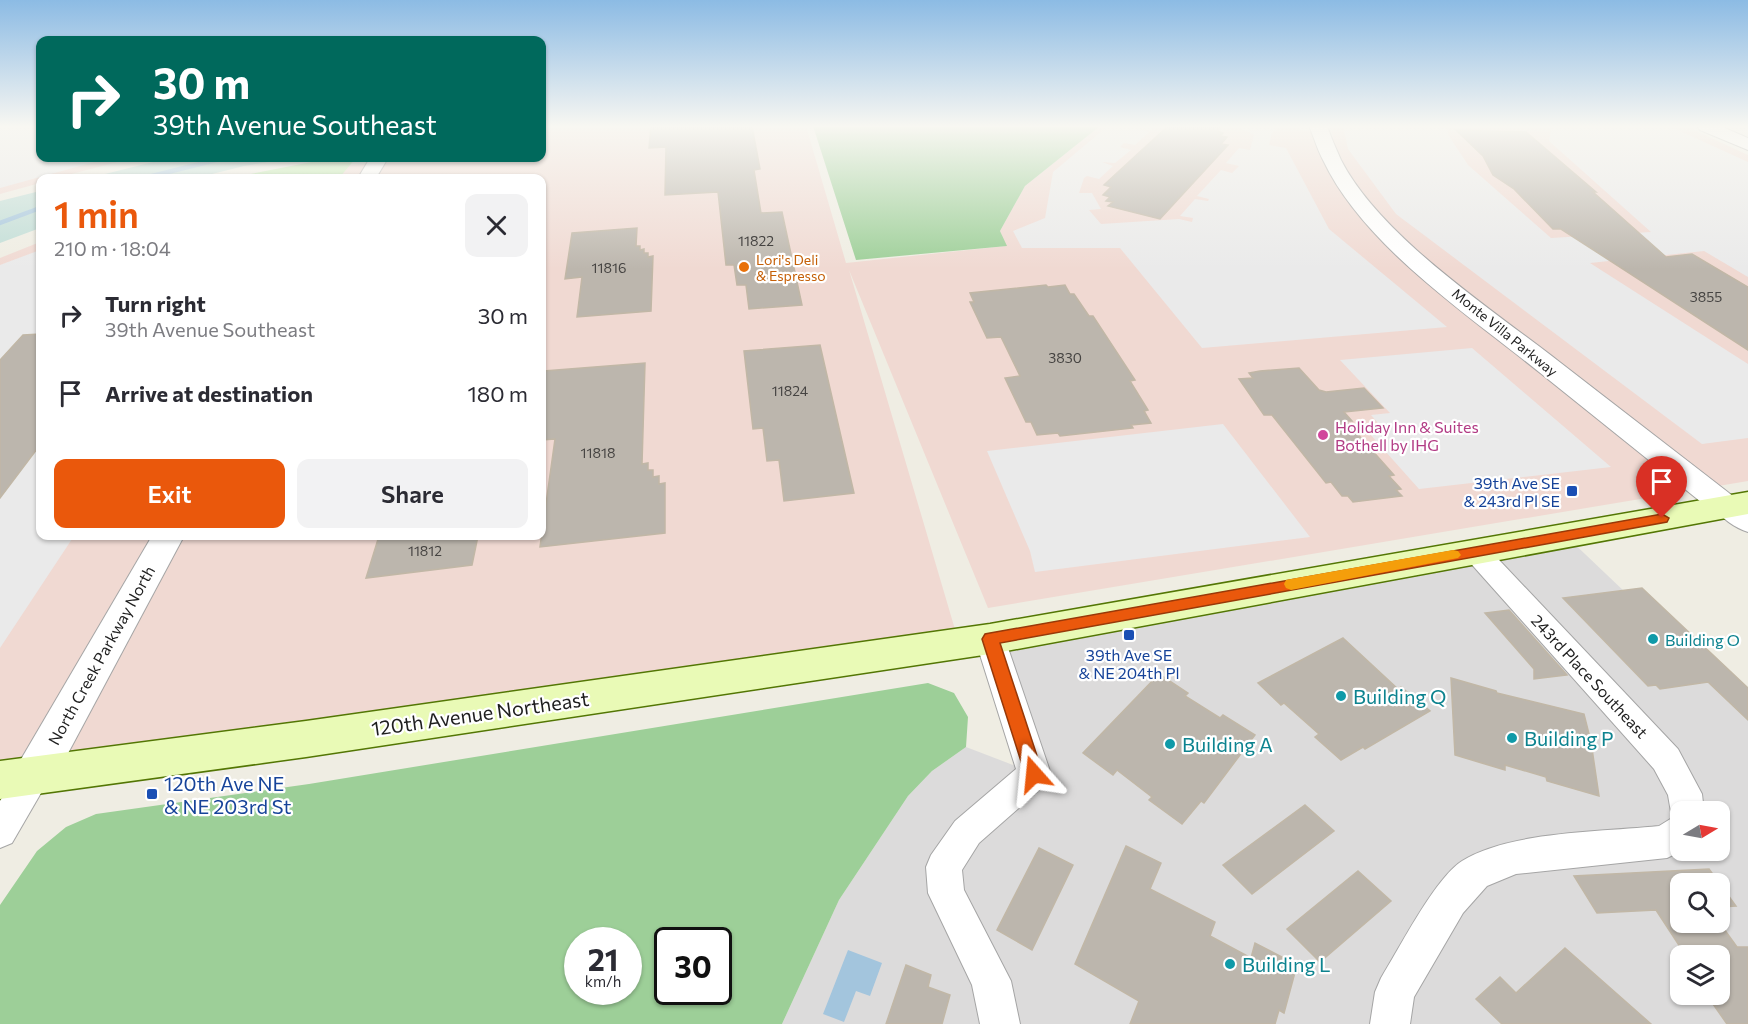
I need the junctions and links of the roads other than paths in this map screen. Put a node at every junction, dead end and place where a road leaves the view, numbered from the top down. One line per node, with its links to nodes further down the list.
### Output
1 (1341, 174): 2 (street, Monte Villa Parkway)
2 (1741, 511): 4 (main road, 120th Avenue Northeast)
3 (166, 540): 6 (street, North Creek Parkway North)
4 (1475, 551): 5 (main road, 120th Avenue Northeast); 7 (street, 243rd Place Southeast)
5 (975, 641): 6 (main road, 120th Avenue Northeast); 10 (street)
6 (18, 777): 8 (street)
7 (1686, 801)
8 (0, 832)
9 (1670, 839): 11 (street)
10 (1000, 1024)
11 (1390, 1024)

